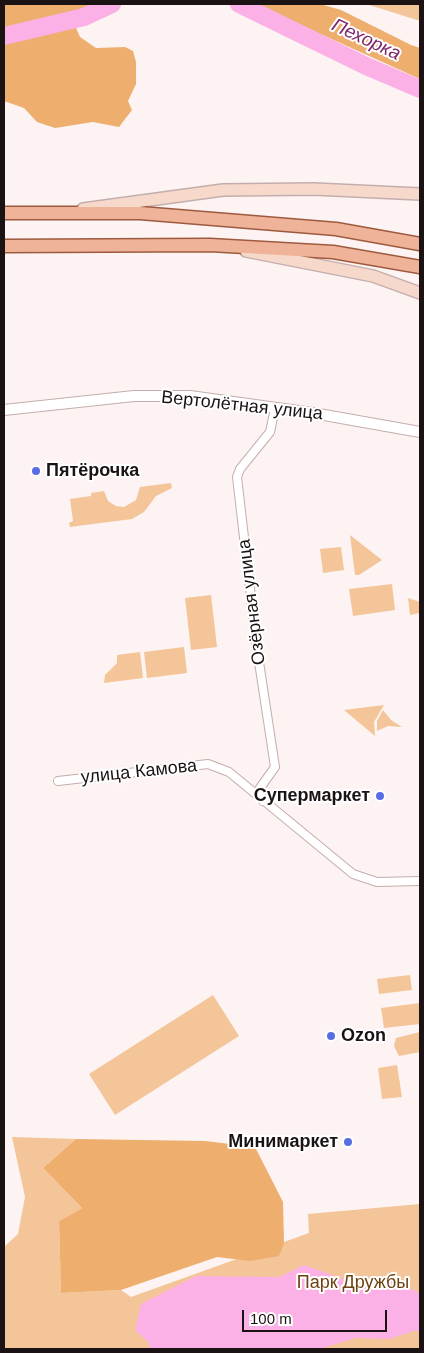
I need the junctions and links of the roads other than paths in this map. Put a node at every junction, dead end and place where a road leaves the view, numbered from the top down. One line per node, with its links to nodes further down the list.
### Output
1 (420, 194): 3 (main road)
2 (4, 213): 3 (main road)
3 (50, 213): 4 (main road)
4 (420, 244)
5 (210, 245): 6 (main road); 7 (main road); 8 (main road)
6 (4, 246)
7 (420, 268)
8 (420, 293)
9 (275, 408): 10 (street, Вертолётная улица); 11 (street, Вертолётная улица); 13 (street, Озёрная улица)
10 (4, 410)
11 (420, 432)
12 (58, 781): 13 (street, улица Камова)
13 (263, 801): 14 (street, улица Камова)
14 (420, 881)

